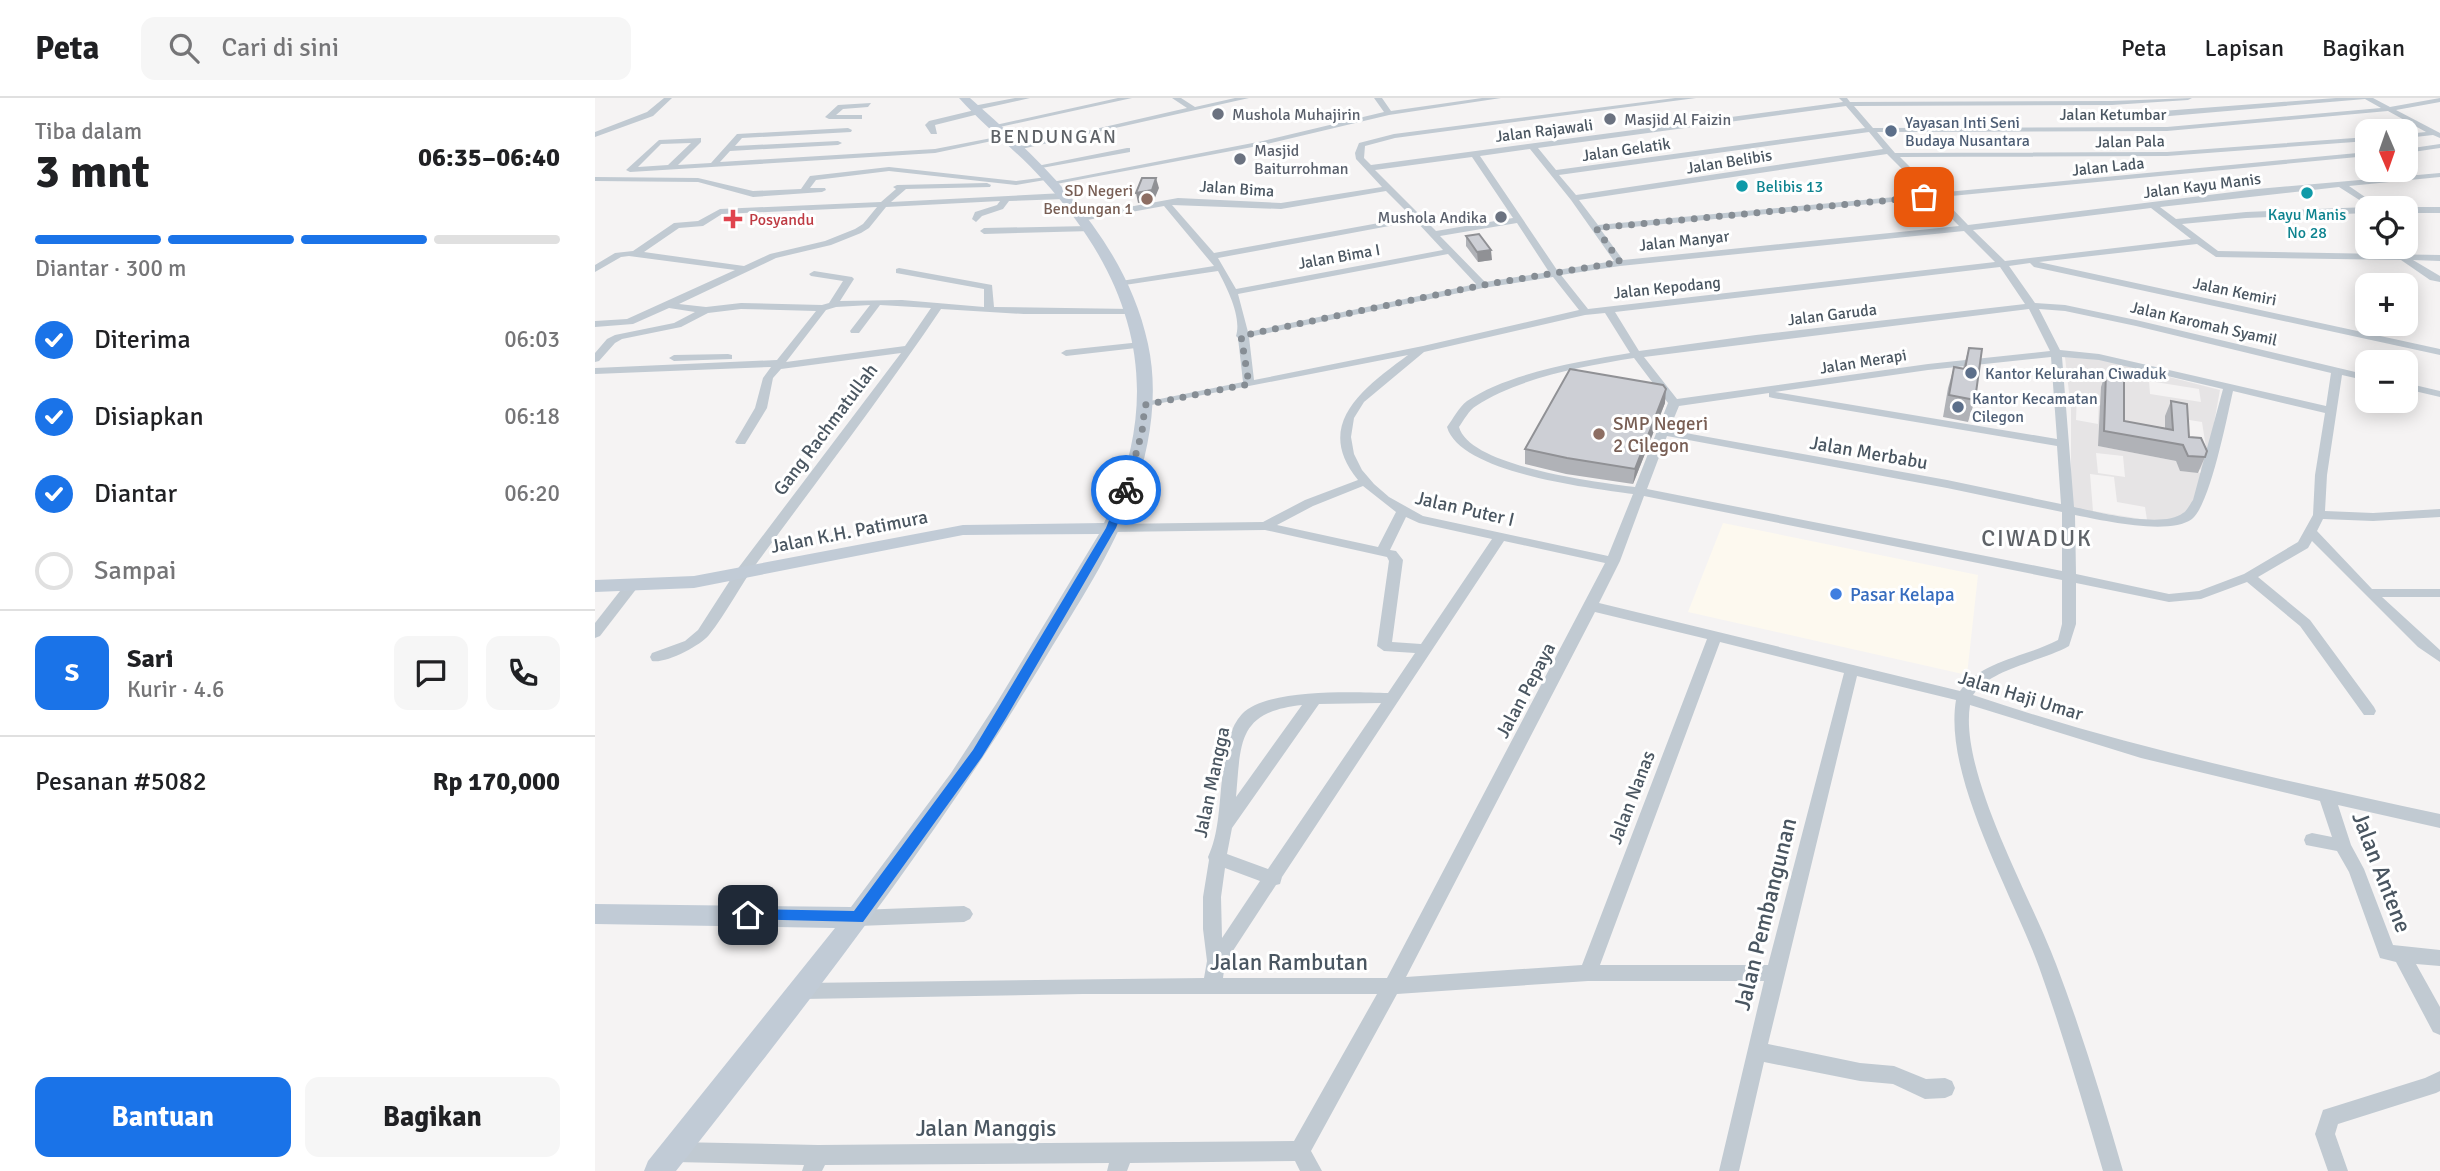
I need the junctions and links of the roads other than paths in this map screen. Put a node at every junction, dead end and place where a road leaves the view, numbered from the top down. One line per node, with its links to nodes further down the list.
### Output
1 (669, 98): 35 (street)
2 (964, 98): 20 (street)
3 (1026, 98): 20 (street)
4 (1128, 98): 28 (street)
5 (1177, 98): 18 (street)
6 (1245, 98): 18 (street)
7 (1378, 98): 22 (street)
8 (1497, 98): 14 (street)
9 (1692, 98): 29 (street)
10 (2188, 98): 16 (street, Jalan Rajawali)
11 (2363, 98): 17 (street)
12 (2368, 98): 19 (street)
13 (2440, 100): 19 (street, Jalan Ketumbar)
14 (1436, 101): 21 (street); 22 (street)
15 (1845, 101): 16 (street, Jalan Rajawali); 33 (street); 41 (street, Jalan Rajawali)
16 (2079, 101): 24 (street)
17 (2268, 106): 24 (street); 25 (street)
18 (1193, 109): 43 (street)
19 (2391, 109): 25 (street, Jalan Ketumbar); 30 (street)
20 (978, 110): 28 (street); 34 (street)
21 (1444, 112)
22 (1389, 113): 60 (street)
23 (859, 117): 32 (street)
24 (2096, 118): 31 (street)
25 (2291, 118): 31 (street, Jalan Ketumbar)
26 (1451, 120): 29 (street)
27 (2440, 125): 30 (street)
28 (995, 126): 38 (street)
29 (1457, 128): 56 (street)
30 (2425, 128): 36 (street)
31 (2110, 129): 33 (street, Jalan Ketumbar)
32 (848, 130): 40 (street); 44 (street)
33 (1869, 130): 49 (street); 57 (street, Jalan Gelatik)
34 (934, 132)
35 (595, 133)
36 (2437, 135): 37 (street)
37 (2419, 136)
38 (1007, 137): 43 (street); 52 (street)
39 (2355, 140): 49 (street, Jalan Pala)
40 (838, 144): 44 (street); 52 (street)
41 (1531, 146): 48 (street, Jalan Rajawali); 57 (street)
42 (2440, 146): 45 (street)
43 (1017, 148): 54 (street)
44 (727, 149): 53 (street)
45 (2427, 149): 47 (street); 50 (street)
46 (1127, 150): 54 (street)
47 (2419, 150)
48 (1474, 153): 56 (street, Jalan Rajawali); 81 (street)
49 (1890, 153): 67 (street); 69 (street, Jalan Belibis)
50 (2440, 153)
51 (2355, 155): 67 (street, Jalan Lada)
52 (825, 160): 53 (street)
53 (712, 166): 55 (street)
54 (1036, 167): 60 (street)
55 (670, 168): 55 (street)
56 (1369, 168): 63 (street)
57 (1554, 173): 69 (street)
58 (2440, 174): 62 (street, Jalan Kayu Manis)
59 (595, 179): 65 (street)
60 (1049, 181): 61 (street); 66 (street)
61 (1016, 183): 65 (street); 73 (street)
62 (2340, 184): 68 (street); 74 (street, Jalan Kayu Manis)
63 (1389, 188): 72 (street, Jalan Bima); 80 (street)
64 (822, 190): 65 (street)
65 (804, 191)
66 (1064, 196): 70 (street); 79 (street)
67 (1934, 196): 84 (street); 85 (street, Jalan Lada)
68 (2358, 196)
69 (1574, 198): 85 (street)
70 (1006, 199): 71 (street); 71 (street)
71 (985, 200): 73 (street)
72 (1166, 203): 79 (street, Jalan Bima); 92 (street)
73 (883, 205): 91 (street); 102 (street)
74 (2153, 206): 82 (street); 84 (street, Jalan Kayu Manis)
75 (2355, 210): 78 (street)
76 (2418, 210): 77 (street)
77 (2440, 210)
78 (2263, 214): 82 (street); 83 (street)
79 (1082, 218): 86 (street)
80 (1419, 218): 88 (street); 92 (street)
81 (1518, 220): 88 (street); 104 (street)
82 (2174, 222): 89 (street)
83 (2276, 223)
84 (1968, 227): 97 (street, Jalan Manyar); 99 (street)
85 (1596, 228): 97 (street)
86 (1089, 229): 87 (street); 107 (street)
87 (984, 230)
88 (1436, 234): 90 (street)
89 (2198, 241): 93 (street); 98 (street, Jalan Kepodang)
90 (1451, 251): 108 (street); 109 (street, Jalan Bima I)
91 (635, 254): 101 (street); 102 (street)
92 (1213, 256): 100 (street)
93 (2355, 257)
94 (2418, 258): 95 (street)
95 (2440, 258)
96 (2405, 259): 106 (street)
97 (1620, 262): 104 (street, Jalan Manyar)
98 (2024, 262): 99 (street, Jalan Kepodang); 127 (street, Jalan Kemiri)
99 (2003, 264): 113 (street); 116 (street, Jalan Kepodang)
100 (1220, 268): 107 (street); 109 (street)
101 (595, 269)
102 (745, 269): 112 (street)
103 (898, 271): 118 (street)
104 (1554, 272): 108 (street, Jalan Manyar); 120 (street)
105 (814, 274): 110 (street)
106 (2440, 279)
107 (1121, 284): 119 (street)
108 (1483, 285): 123 (street, Jalan Manyar)
109 (1233, 292): 123 (street)
110 (834, 303): 111 (street); 115 (street)
111 (877, 303): 114 (street); 122 (street)
112 (668, 305): 117 (street); 121 (street)
113 (2032, 306): 129 (street); 130 (street, Jalan Garuda); 136 (street, Jalan Karomah Syamil)
114 (937, 307): 118 (street); 125 (street, Gang Rachmatullah)
115 (823, 308): 117 (street); 133 (street)
116 (1608, 309): 120 (street, Jalan Kepodang); 130 (street)
117 (706, 310): 132 (street)
118 (989, 310): 119 (street)
119 (1132, 312): 124 (street)
120 (1585, 312): 126 (street, Jalan Kepodang)
121 (595, 324)
122 (855, 331)
123 (1241, 336): 138 (street)
124 (1141, 345): 128 (street); 144 (street)
125 (907, 349): 133 (street); 161 (street, Gang Rachmatullah)
126 (1423, 349): 138 (street, Jalan Kepodang); 149 (street, Jalan Puter I)
127 (2440, 352)
128 (1066, 353)
129 (2056, 353): 139 (street, Jalan Merapi); 141 (street, Jalan Merapi); 148 (street)
130 (1636, 354): 143 (street); 150 (street, Jalan Garuda)
131 (674, 358): 134 (street)
132 (595, 359)
133 (779, 365): 134 (street); 147 (street)
134 (729, 366): 135 (street)
135 (595, 371)
136 (2337, 371): 137 (street, Jalan Karomah Syamil); 145 (street)
137 (2355, 375)
138 (1249, 384): 144 (street, Jalan Kepodang)
139 (2229, 387): 145 (street, Jalan Merapi); 151 (street, Jalan Merbabu)
140 (2418, 389): 142 (street)
141 (1760, 393): 143 (street, Jalan Merapi); 148 (street)
142 (2440, 394)
143 (1674, 403): 146 (street, Jalan Pepaya)
144 (1145, 405): 156 (street)
145 (2328, 410): 154 (street)
146 (1663, 432): 150 (street, Jalan Pepaya); 151 (street, Jalan Merbabu)
147 (741, 442)
148 (2062, 443): 151 (street)
149 (1364, 482): 152 (street, Jalan Puter I); 155 (street)
150 (1640, 491): 160 (street, Jalan Pepaya); 162 (street)
151 (2067, 509): 162 (street)
152 (1402, 512): 158 (street, Jalan Puter I); 159 (street)
153 (2440, 513): 154 (street)
154 (2319, 515): 157 (street)
155 (1265, 526): 156 (street); 159 (street)
156 (1111, 528): 161 (street, Jalan K.H. Patimura); 188 (street)
157 (2312, 534): 163 (street); 166 (street)
158 (1500, 537): 160 (street, Jalan Puter I); 171 (street)
159 (1382, 552): 171 (street)
160 (1613, 561): 168 (street, Jalan Pepaya)
161 (741, 573): 164 (street, Jalan K.H. Patimura); 172 (street, Gang Rachmatullah)
162 (2068, 576): 163 (street); 175 (street)
163 (2249, 577): 178 (street)
164 (632, 585): 165 (street, Jalan K.H. Patimura); 169 (street)
165 (595, 586)
166 (2369, 593): 167 (street); 173 (street)
167 (2440, 593)
168 (1591, 606): 170 (street, Jalan Haji Umar); 195 (street, Jalan Pepaya)
169 (595, 633)
170 (1714, 636): 174 (street, Jalan Haji Umar); 192 (street, Jalan Nanas)
171 (1425, 649): 176 (street)
172 (657, 657)
173 (2440, 657)
174 (1852, 669): 175 (street, Jalan Haji Umar); 193 (street, Jalan Pembangunan)
175 (1965, 697): 179 (street, Jalan Haji Umar); 207 (street)
176 (1392, 698): 177 (street, Jalan Mangga); 185 (street)
177 (1314, 700): 181 (street); 181 (street, Jalan Mangga)
178 (2369, 711)
179 (2327, 797): 180 (street, Jalan Haji Umar); 183 (street, Jalan Antene)
180 (2440, 821)
181 (1225, 825): 184 (street, Jalan Mangga)
182 (2312, 840): 183 (street)
183 (2342, 845): 189 (street, Jalan Antene)
184 (1216, 857): 185 (street); 191 (street, Jalan Mangga)
185 (1274, 878): 191 (street)
186 (595, 914): 188 (street)
187 (964, 915): 188 (street)
188 (858, 918): 196 (street)
189 (2402, 955): 190 (street); 197 (street, Jalan Antene)
190 (2440, 958)
191 (1216, 961): 194 (street)
192 (1588, 973): 193 (street, Jalan Rambutan); 195 (street, Jalan Rambutan)
193 (1775, 973): 198 (street, Jalan Pembangunan)
194 (1212, 986): 195 (street, Jalan Rambutan); 196 (street, Jalan Rambutan)
195 (1392, 986): 201 (street, Jalan Pepaya)
196 (803, 991): 202 (street)
197 (2440, 1026)
198 (1757, 1051): 200 (street); 206 (street, Jalan Pembangunan)
199 (2440, 1080): 208 (street)
200 (1945, 1088)
201 (1300, 1151): 203 (street, Jalan Manggis); 205 (street)
202 (666, 1161): 204 (street, Jalan Manggis)
203 (1120, 1161): 204 (street, Jalan Manggis)
204 (815, 1163)
205 (1312, 1171)
206 (1729, 1171)
207 (2113, 1171)
208 (2338, 1171)

